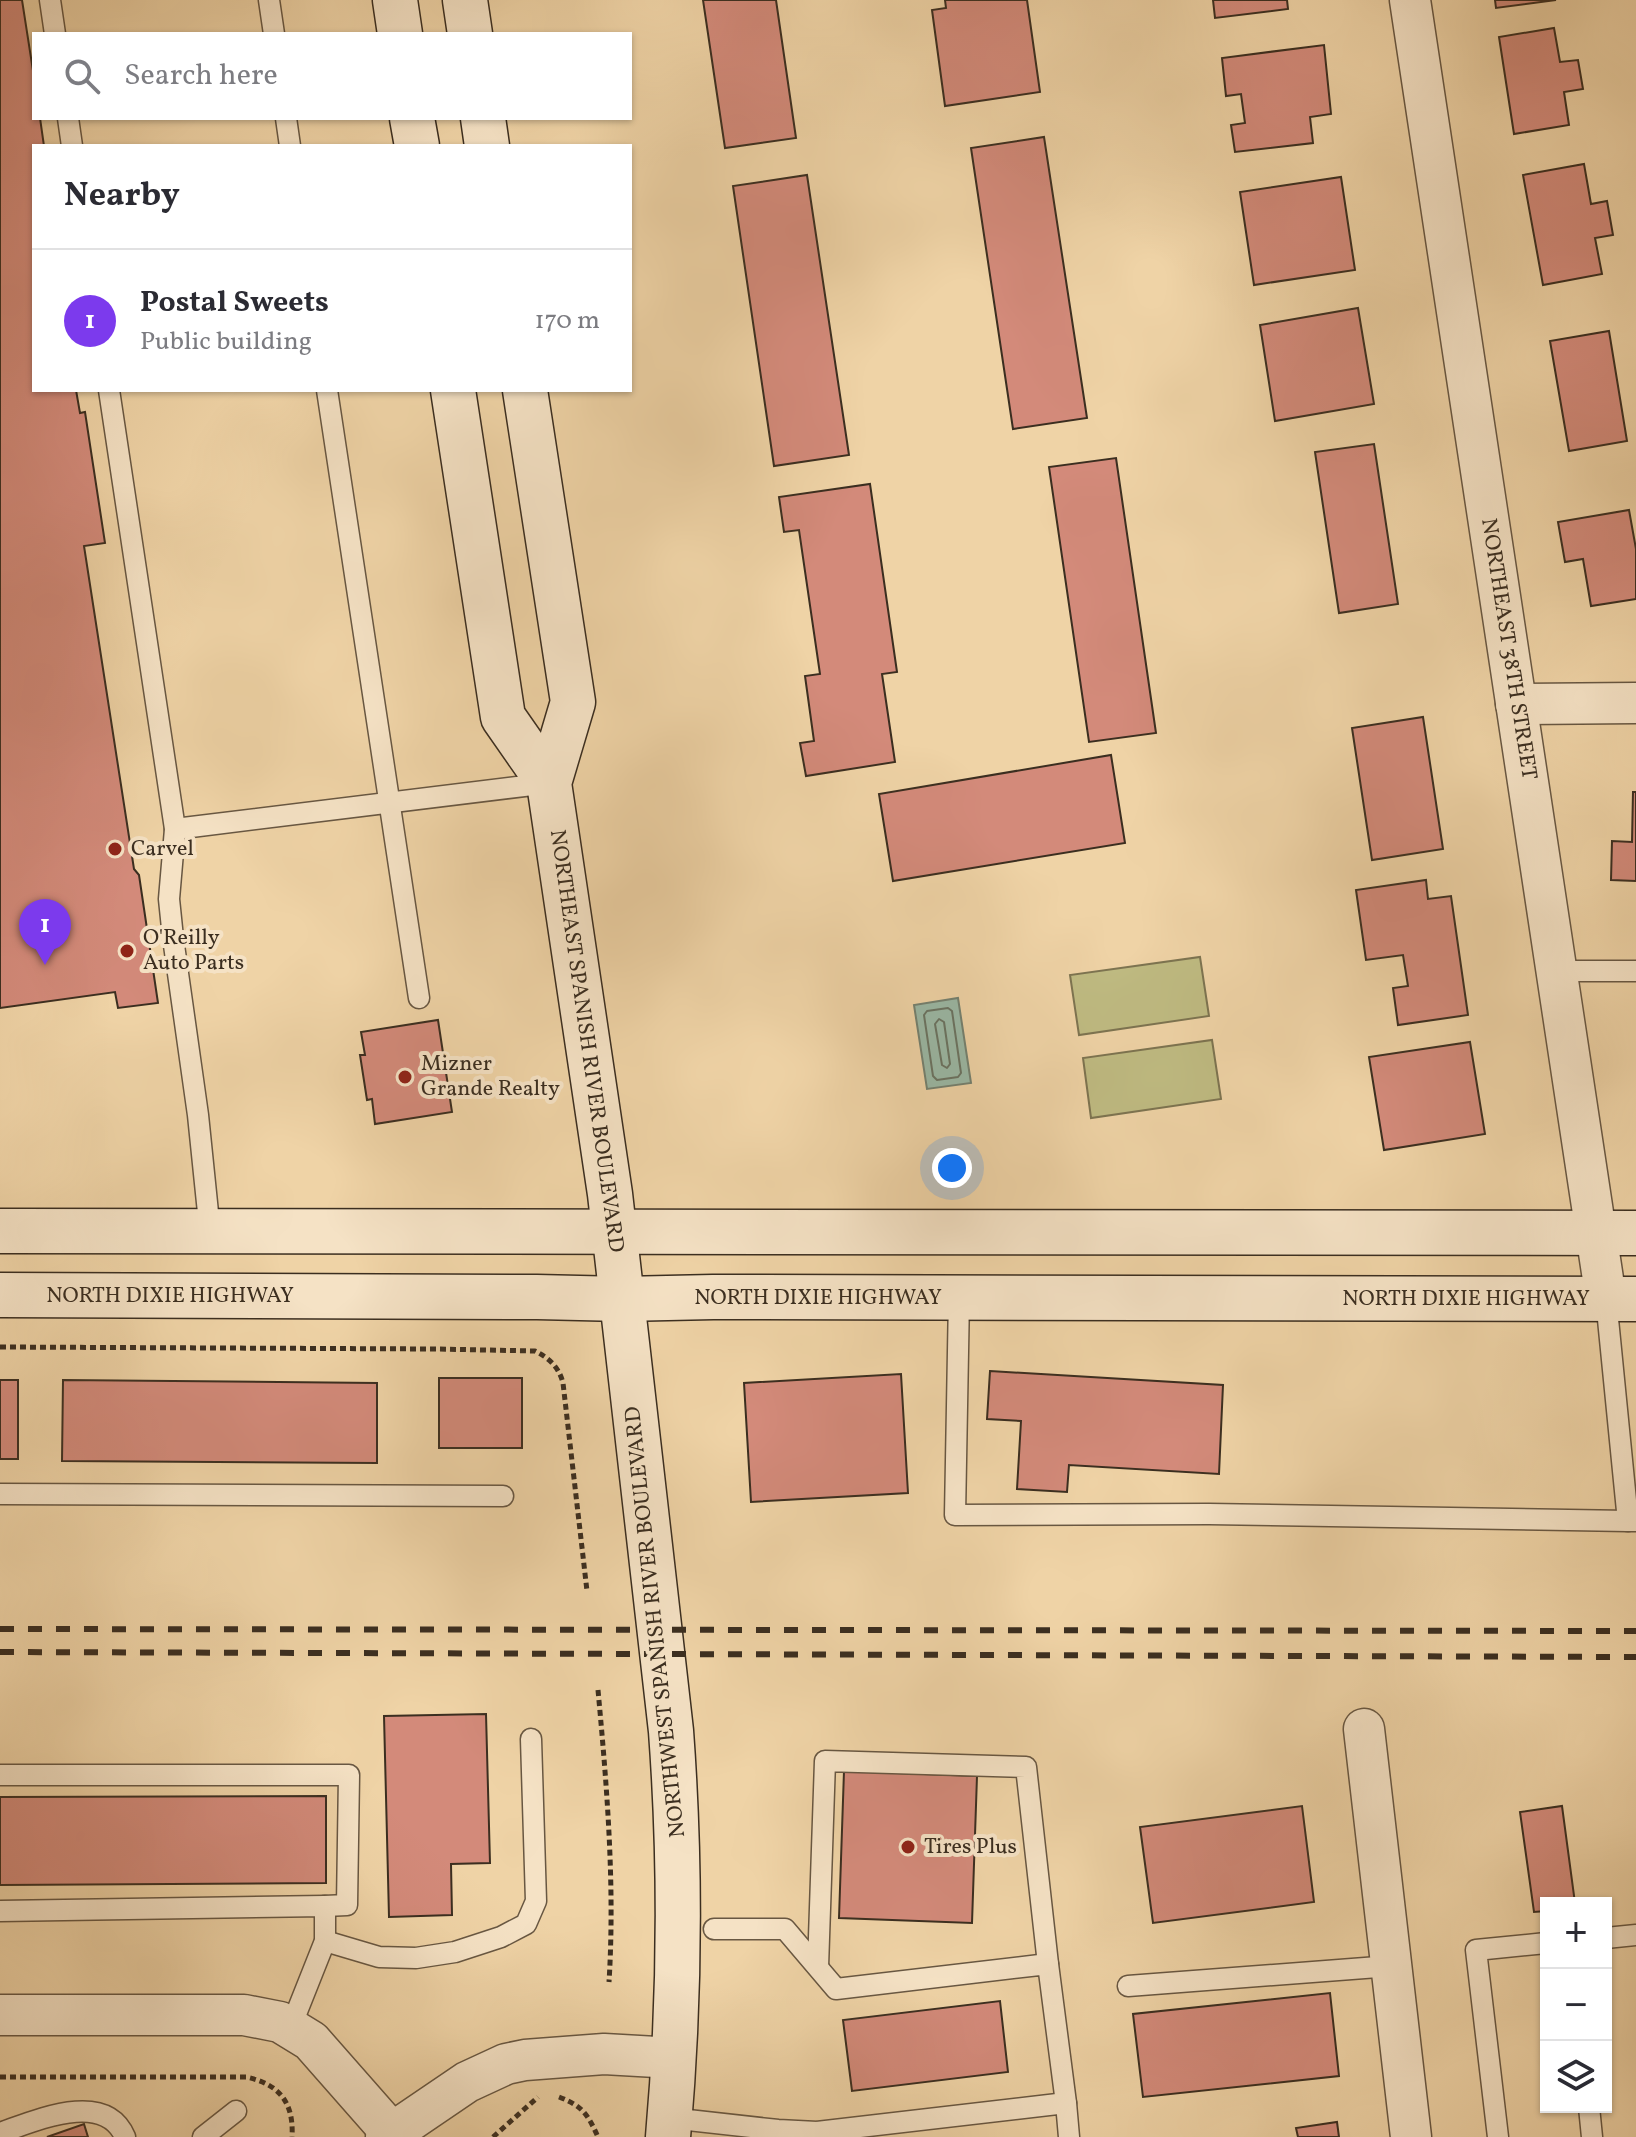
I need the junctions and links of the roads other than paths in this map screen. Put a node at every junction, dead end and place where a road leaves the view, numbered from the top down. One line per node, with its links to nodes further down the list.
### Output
1 (50, 0): 6 (lane)
2 (269, 0): 7 (lane)
3 (395, 0): 8 (main road)
4 (465, 0): 9 (main road)
5 (1410, 0): 23 (street, NORTHEAST 38TH STREET)
6 (55, 32)
7 (274, 32)
8 (400, 32)
9 (470, 32)
10 (68, 120): 14 (lane)
11 (286, 120): 15 (lane)
12 (412, 120): 16 (main road)
13 (483, 120): 17 (main road)
14 (72, 144)
15 (290, 144)
16 (417, 144)
17 (487, 144)
18 (109, 392): 26 (lane)
19 (327, 392): 25 (lane)
20 (453, 392): 24 (main road, NORTHEAST SPANISH RIVER BOULEVARD)
21 (525, 392): 24 (main road, NORTHEAST SPANISH RIVER BOULEVARD)
22 (1636, 703): 23 (street)
23 (1516, 704): 27 (street, NORTHEAST 38TH STREET)
24 (549, 783): 25 (lane); 32 (main road, NORTHEAST SPANISH RIVER BOULEVARD)
25 (389, 803): 26 (lane); 29 (lane)
26 (175, 829): 31 (lane)
27 (1557, 971): 28 (lane); 33 (street, NORTHEAST 38TH STREET)
28 (1636, 971)
29 (419, 998)
30 (0, 1231): 31 (main road)
31 (210, 1232): 32 (main road)
32 (615, 1232): 33 (main road); 36 (main road, NORTHEAST SPANISH RIVER BOULEVARD)
33 (1616, 1233): 37 (street, NORTHEAST 38TH STREET)
34 (0, 1295): 36 (main road, NORTH DIXIE HIGHWAY)
35 (959, 1297): 36 (main road, NORTH DIXIE HIGHWAY); 37 (main road, NORTH DIXIE HIGHWAY); 40 (lane)
36 (622, 1299): 57 (main road, NORTHWEST SPANISH RIVER BOULEVARD)
37 (1621, 1299): 40 (lane)
38 (0, 1494): 39 (lane)
39 (503, 1496)
40 (1632, 1521)
41 (1364, 1729): 52 (street)
42 (531, 1739): 49 (lane)
43 (0, 1775): 44 (lane)
44 (325, 1906): 45 (lane); 49 (lane)
45 (0, 1911)
46 (714, 1929): 53 (lane)
47 (1636, 1935): 48 (lane)
48 (1612, 1937)
49 (325, 1941): 56 (lane)
50 (1540, 1944): 69 (lane)
51 (1048, 1964): 53 (lane); 53 (lane); 58 (lane)
52 (1391, 1966): 54 (lane); 68 (street)
53 (818, 1967)
54 (1128, 1986)
55 (0, 2015): 56 (street)
56 (290, 2029): 64 (street)
57 (674, 2058): 61 (main road, NORTHWEST SPANISH RIVER BOULEVARD); 64 (street)
58 (1066, 2103): 63 (lane); 67 (lane)
59 (236, 2111): 66 (lane)
60 (1590, 2113): 70 (lane)
61 (669, 2127): 63 (lane)
62 (0, 2133): 65 (lane)
63 (830, 2134)
64 (388, 2135)
65 (125, 2137)
66 (203, 2137)
67 (1069, 2137)
68 (1411, 2137)
69 (1498, 2137)
70 (1592, 2137)

